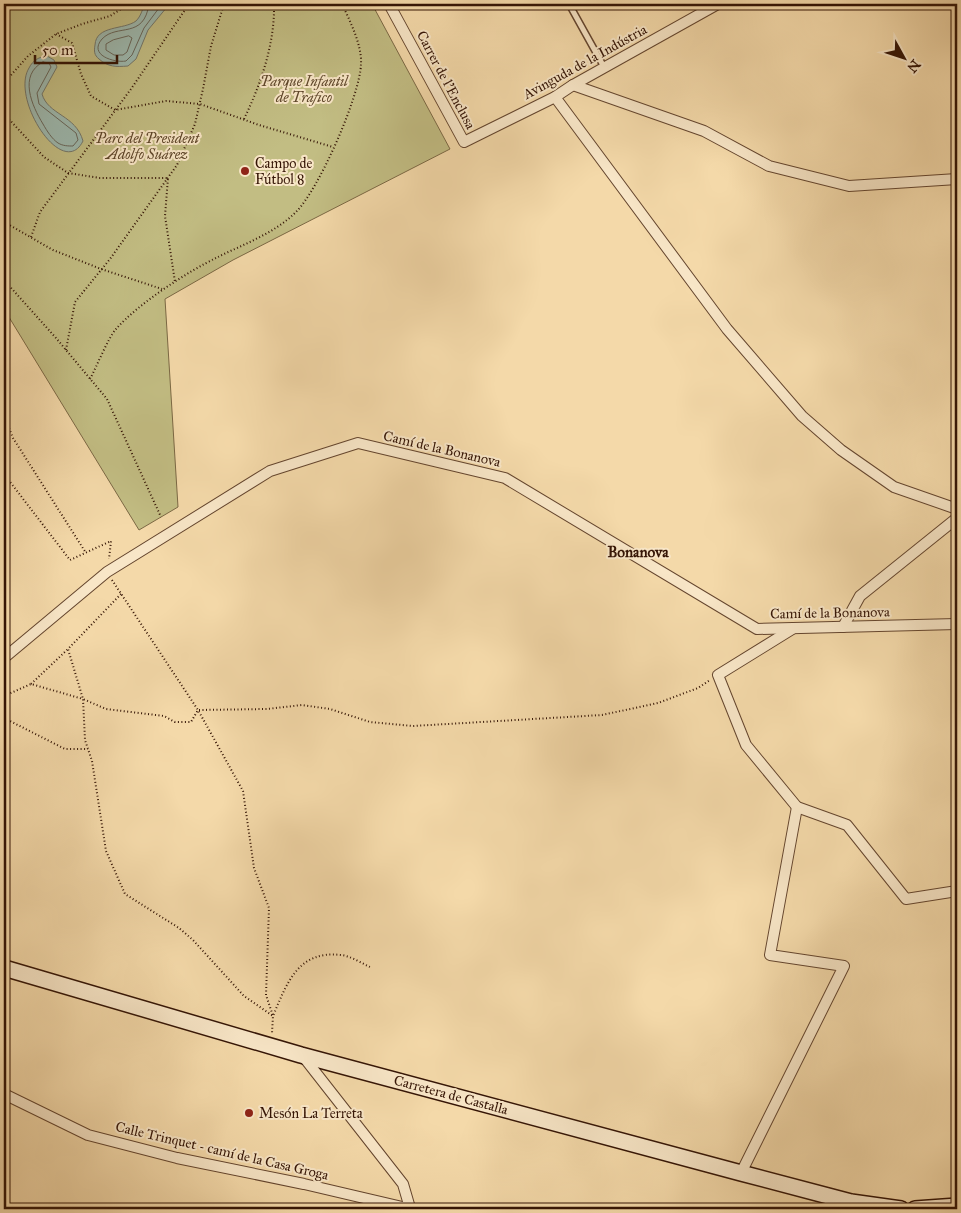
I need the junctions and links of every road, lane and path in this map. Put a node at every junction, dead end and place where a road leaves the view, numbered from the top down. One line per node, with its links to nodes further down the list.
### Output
1 (39, 4): 2 (path)
2 (91, 4)
3 (129, 4): 11 (path)
4 (189, 4): 18 (path)
5 (224, 4): 16 (path)
6 (274, 4): 19 (path)
7 (342, 4): 21 (path)
8 (390, 4): 20 (street, Carrer de l'Enclusa)
9 (569, 4): 12 (lane)
10 (718, 4): 12 (street, Avinguda de la Indústria)
11 (56, 34): 13 (path); 18 (path)
12 (604, 67): 14 (street, Avinguda de la Indústria)
13 (4, 83)
14 (573, 84): 15 (street, Avinguda de la Indústria); 24 (street)
15 (555, 97): 20 (street, Avinguda de la Indústria); 35 (street)
16 (200, 104): 18 (path); 19 (path); 23 (path)
17 (4, 110): 22 (path)
18 (115, 110): 22 (path)
19 (243, 120): 21 (path)
20 (464, 142)
21 (333, 147): 29 (path)
22 (68, 173): 23 (path); 26 (path)
23 (168, 178): 27 (path); 29 (path)
24 (957, 179)
25 (4, 222): 26 (path)
26 (31, 237): 27 (path)
27 (102, 269): 30 (path); 31 (path)
28 (4, 280): 31 (path)
29 (175, 282): 30 (path)
30 (163, 290): 32 (path)
31 (66, 350): 32 (path)
32 (90, 379): 36 (path)
33 (4, 415): 38 (path)
34 (4, 474): 38 (path)
35 (957, 509)
36 (161, 517)
37 (957, 518): 43 (street)
38 (86, 553): 39 (path)
39 (107, 572): 40 (path); 42 (street, Camí de la Bonanova); 45 (street, Camí de la Bonanova)
40 (121, 594): 44 (path); 50 (path)
41 (957, 624): 43 (street, Camí de la Bonanova)
42 (795, 627): 43 (street, Camí de la Bonanova); 46 (street)
43 (843, 627)
44 (68, 649): 47 (path); 49 (path)
45 (4, 658)
46 (718, 675): 50 (path); 53 (street)
47 (30, 684): 48 (path); 49 (path)
48 (4, 696)
49 (83, 699): 50 (path); 52 (path)
50 (198, 710): 57 (path)
51 (4, 718): 52 (path)
52 (88, 750): 57 (path)
53 (797, 807): 54 (street); 61 (street)
54 (957, 891)
55 (370, 967): 57 (path)
56 (4, 968): 58 (main road, Carretera de Castalla)
57 (273, 1016): 58 (path)
58 (271, 1045): 59 (main road, Carretera de Castalla)
59 (301, 1055): 61 (main road, Carretera de Castalla); 63 (street)
60 (4, 1094): 63 (street, Calle Trinquet - camí de la Casa Groga)
61 (741, 1173): 64 (main road, Carretera de Castalla)
62 (957, 1206): 65 (main road)
63 (411, 1209)
64 (901, 1209)
65 (914, 1209)

